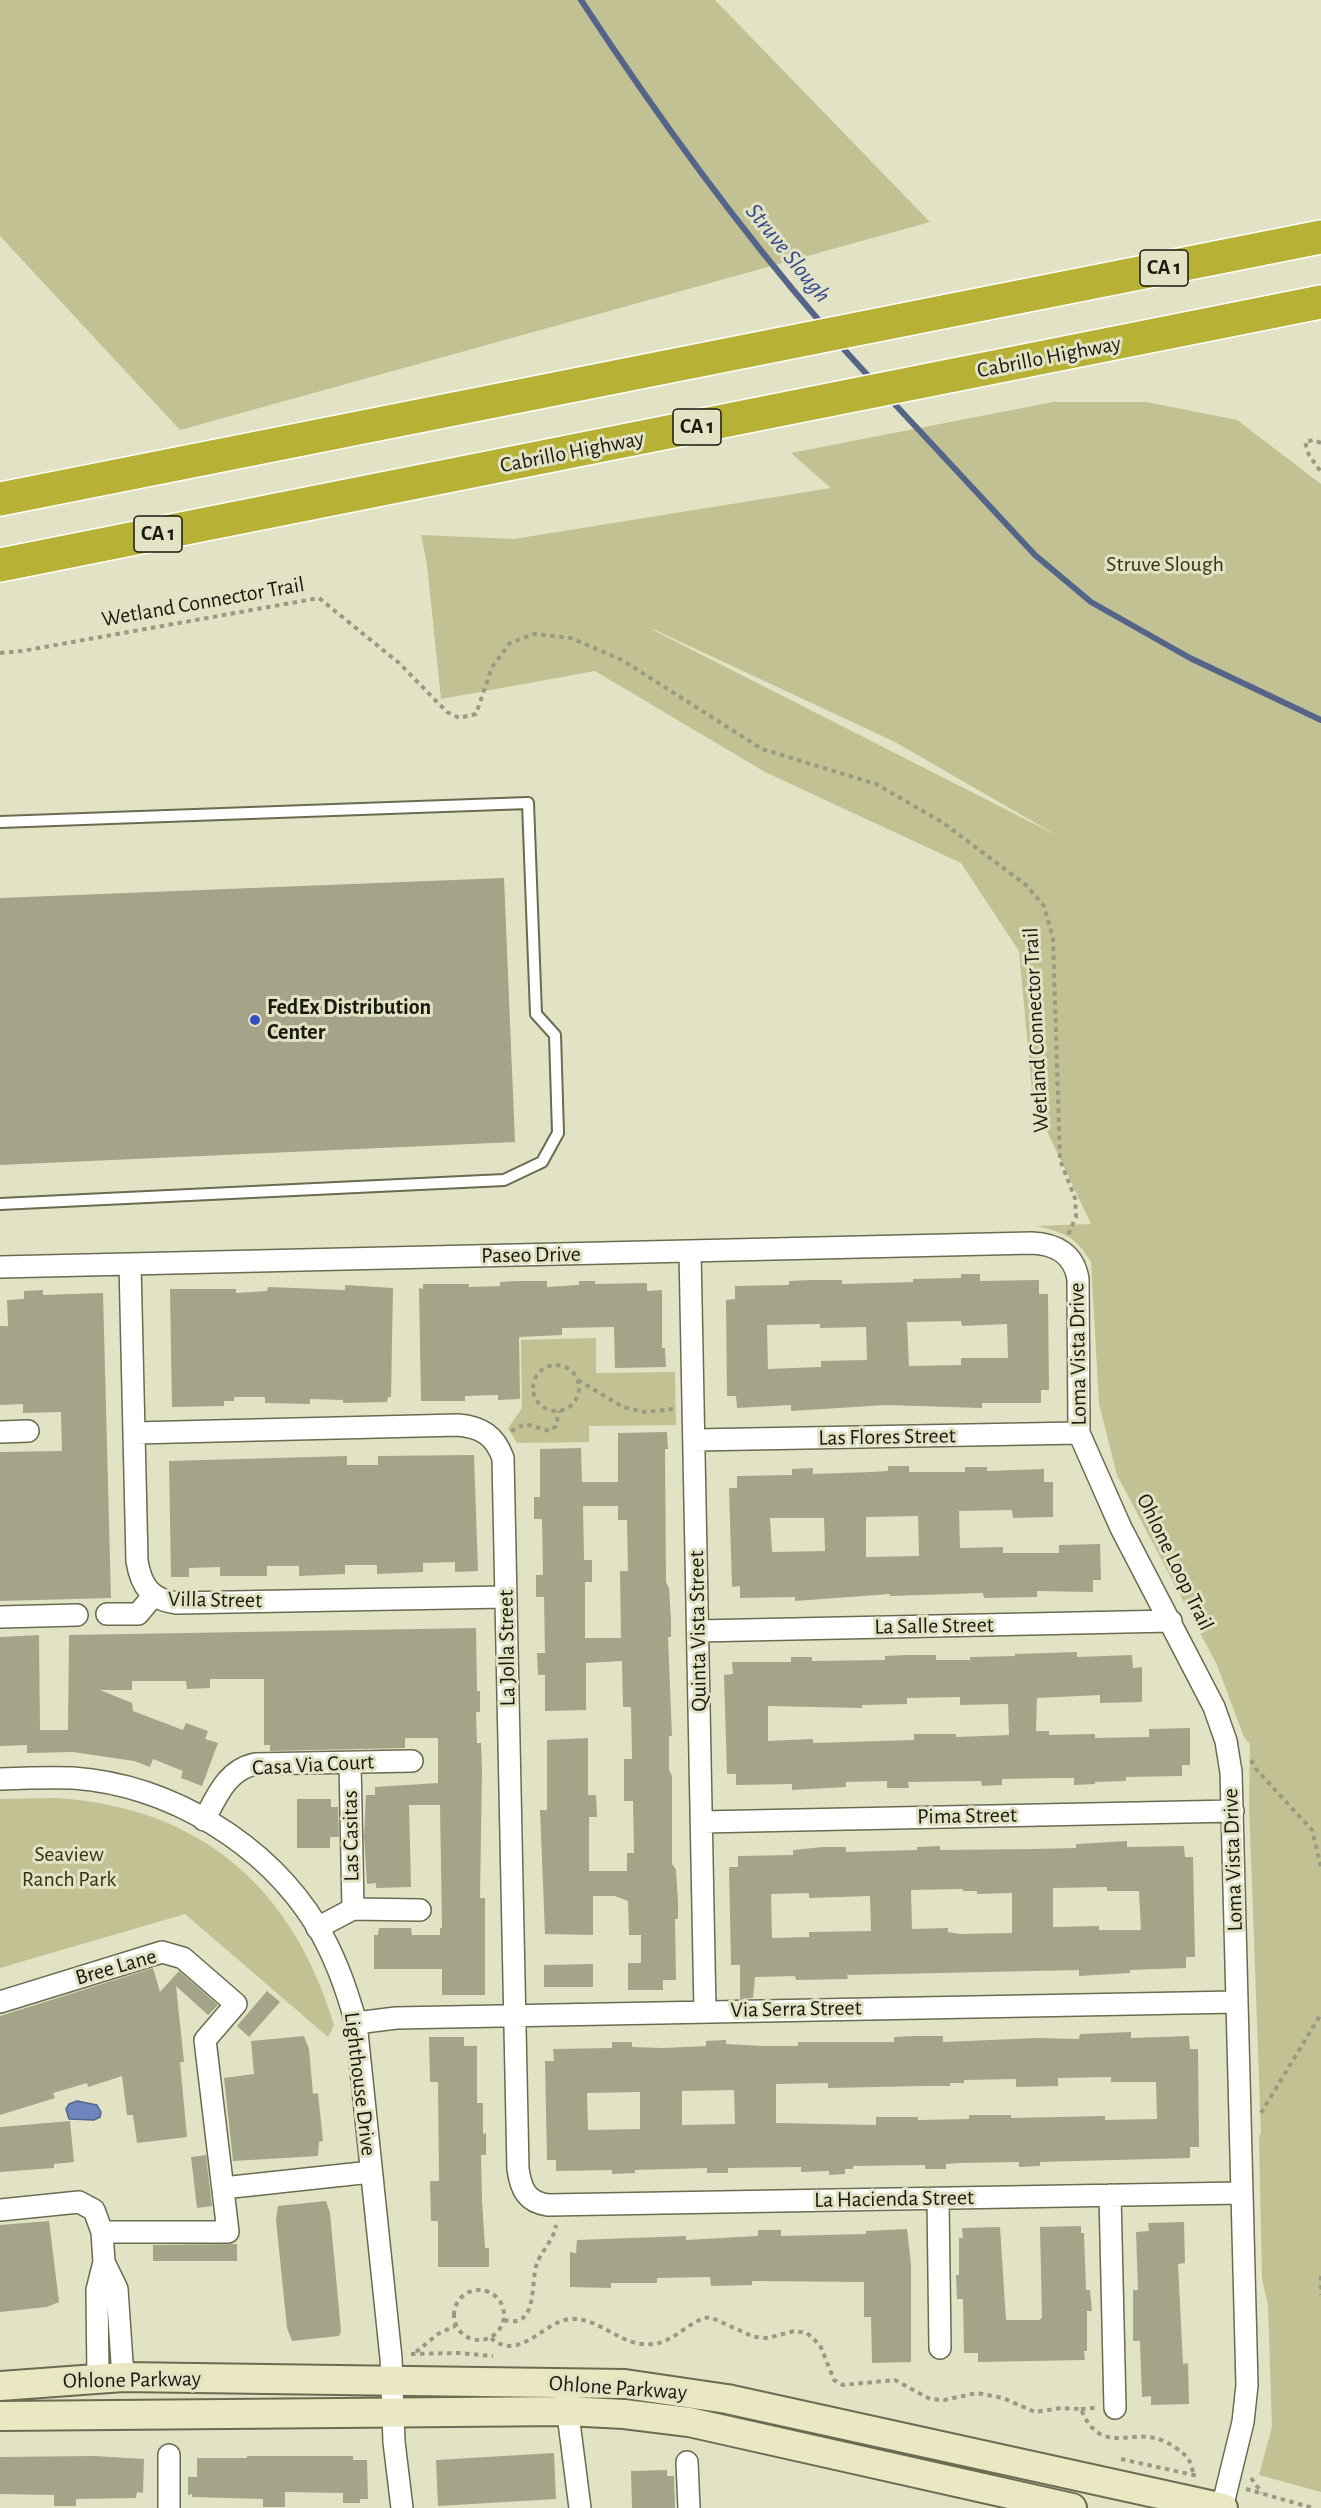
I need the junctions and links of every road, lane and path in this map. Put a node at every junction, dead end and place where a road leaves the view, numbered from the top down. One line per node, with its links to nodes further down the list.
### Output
1 (1321, 237): 5 (highway, CA 1)
2 (1321, 302): 6 (highway, Cabrillo Highway / CA 1)
3 (1321, 442): 4 (path)
4 (1321, 472)
5 (0, 499)
6 (0, 566)
7 (0, 653): 10 (path, Wetland Connector Trail)
8 (0, 822): 9 (lane)
9 (0, 1204)
10 (1061, 1250): 11 (street, Paseo Drive); 21 (street, Loma Vista Drive)
11 (690, 1251): 12 (street, Paseo Drive); 22 (street, Quinta Vista Street)
12 (130, 1264): 13 (street, Paseo Drive); 20 (street, Villa Street)
13 (0, 1267)
14 (577, 1380): 15 (path); 16 (path); 16 (path)
15 (676, 1408)
16 (559, 1411): 19 (path)
17 (28, 1431): 18 (street)
18 (0, 1432)
19 (511, 1432)
20 (135, 1433): 23 (street, Villa Street); 24 (street, La Jolla Street)
21 (1078, 1433): 22 (street, Las Flores Street); 28 (street, Loma Vista Drive)
22 (695, 1440): 29 (street, Quinta Vista Street)
23 (153, 1596): 24 (street, Villa Street); 25 (street)
24 (506, 1597): 44 (street, La Jolla Street)
25 (107, 1614)
26 (77, 1615): 27 (street)
27 (0, 1617)
28 (1171, 1621): 29 (street, La Salle Street); 34 (street, Loma Vista Drive)
29 (698, 1631): 36 (street, Quinta Vista Street)
30 (1251, 1758): 37 (path)
31 (412, 1761): 32 (street, Casa Via Court)
32 (350, 1763): 35 (street, Casa Via Court); 38 (street, Las Casitas)
33 (0, 1779): 35 (street, Lighthouse Drive)
34 (1233, 1811): 36 (street, Pima Street); 42 (street, Loma Vista Drive)
35 (204, 1820): 40 (street, Lighthouse Drive)
36 (702, 1822): 43 (street, Quinta Vista Street)
37 (1321, 1867)
38 (352, 1910): 39 (street); 40 (street)
39 (420, 1910)
40 (317, 1928): 45 (street, Lighthouse Drive)
41 (0, 2002): 47 (street, Bree Lane)
42 (1236, 2002): 43 (street, Via Serra Street); 48 (street, Loma Vista Drive)
43 (705, 2011): 44 (street, Via Serra Street)
44 (514, 2016): 45 (street, Via Serra Street); 52 (street, La Jolla Street)
45 (356, 2023): 46 (street, Lighthouse Drive)
46 (371, 2172): 47 (street); 62 (street, Lighthouse Drive)
47 (223, 2188): 53 (street, Bree Lane)
48 (1240, 2193): 49 (street, La Hacienda Street); 71 (street, Loma Vista Drive)
49 (1110, 2194): 50 (street, La Hacienda Street); 65 (street)
50 (938, 2199): 52 (street, La Hacienda Street); 59 (street)
51 (0, 2210): 53 (street)
52 (552, 2214): 56 (path)
53 (102, 2232): 61 (street)
54 (1321, 2276): 55 (path)
55 (1321, 2295)
56 (504, 2320): 57 (path); 58 (path)
57 (455, 2326): 58 (path); 60 (path)
58 (491, 2338): 71 (path)
59 (940, 2348)
60 (415, 2353)
61 (110, 2378): 62 (street, Ohlone Parkway); 64 (street, Ohlone Parkway)
62 (392, 2380): 63 (street, Ohlone Parkway); 67 (street, Lighthouse Drive)
63 (567, 2382): 66 (street); 71 (street, Ohlone Parkway)
64 (0, 2386)
65 (1115, 2408)
66 (566, 2411): 67 (street, Ohlone Parkway); 74 (street); 76 (street, Ohlone Parkway)
67 (394, 2412): 68 (street, Ohlone Parkway); 73 (street, Lighthouse Drive)
68 (0, 2416)
69 (169, 2454): 72 (street)
70 (687, 2462): 75 (street)
71 (1224, 2502): 77 (path)
72 (169, 2508)
73 (402, 2508)
74 (580, 2508)
75 (689, 2508)
76 (1072, 2508)
77 (1313, 2508)

